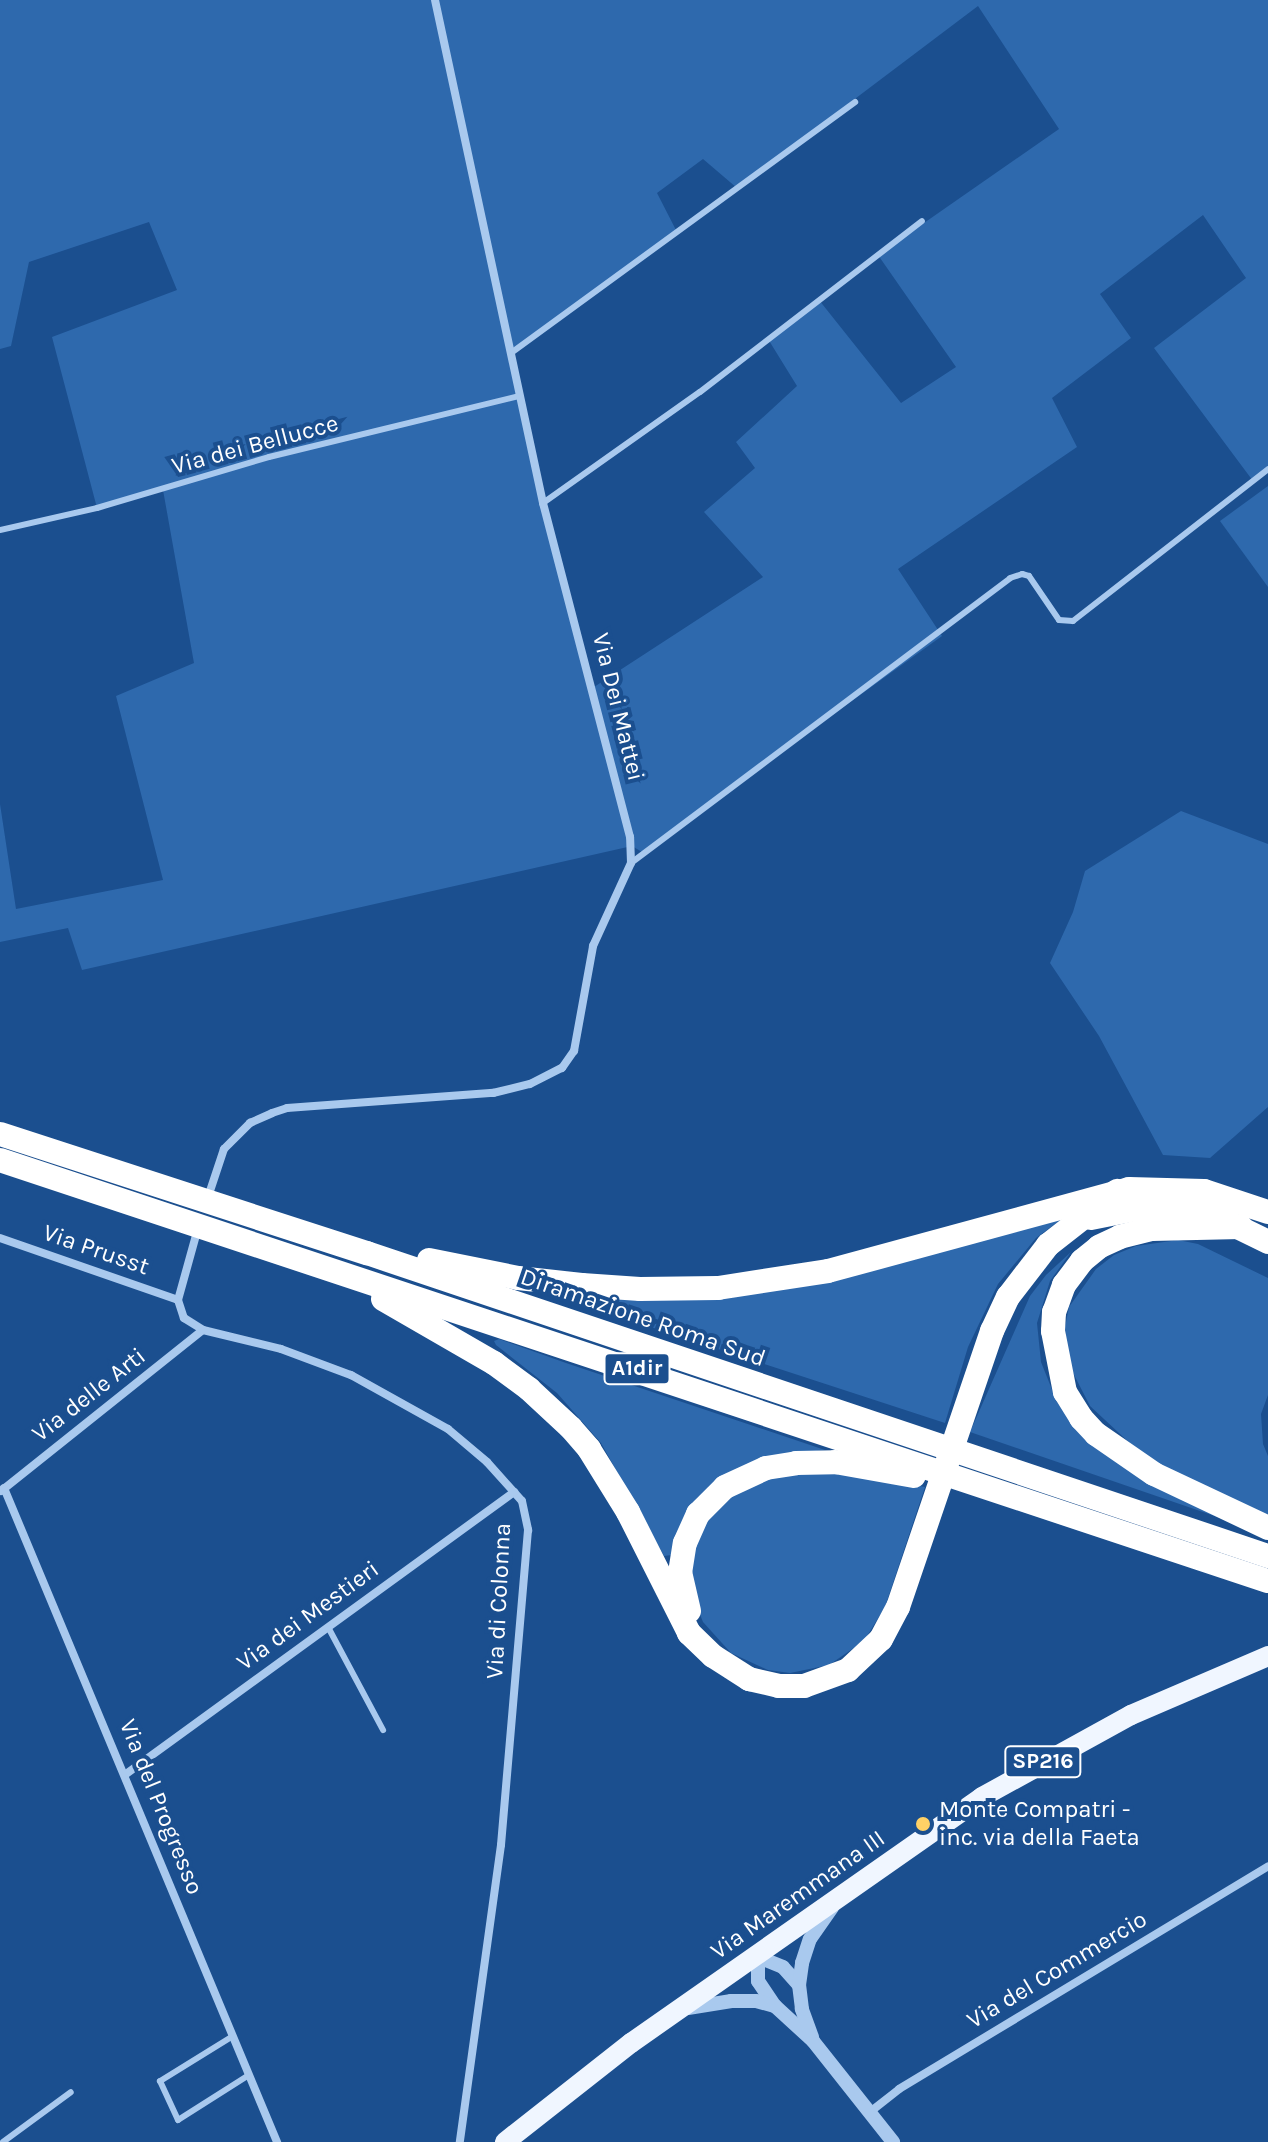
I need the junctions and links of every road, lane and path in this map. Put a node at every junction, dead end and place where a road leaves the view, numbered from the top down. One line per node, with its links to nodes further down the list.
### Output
1 (435, 0): 4 (street, Via Dei Mattei)
2 (855, 102): 4 (lane)
3 (922, 221): 7 (lane)
4 (511, 353): 5 (street, Via Dei Mattei)
5 (520, 396): 7 (street, Via Dei Mattei); 8 (lane, Via dei Bellucce)
6 (1268, 469): 9 (lane)
7 (543, 503): 9 (street, Via Dei Mattei)
8 (0, 530)
9 (631, 863): 20 (street)
10 (0, 1134): 18 (highway, Diramazione Roma Sud / A1dir)
11 (0, 1160): 19 (highway, Diramazione Roma Sud / A1dir)
12 (1117, 1191): 13 (highway); 14 (highway); 18 (highway)
13 (1268, 1212)
14 (1084, 1220): 15 (highway); 30 (highway)
15 (1241, 1227): 17 (highway); 26 (highway)
16 (0, 1238): 20 (street, Via Prusst)
17 (1268, 1242)
18 (367, 1253): 22 (highway, Diramazione Roma Sud / A1dir)
19 (344, 1274): 22 (highway, Diramazione Roma Sud / A1dir); 30 (highway)
20 (178, 1300): 21 (street)
21 (203, 1330): 24 (street, Via delle Arti); 25 (street, Via di Colonna)
22 (931, 1464): 23 (highway, Diramazione Roma Sud / A1dir); 23 (highway); 30 (highway)
23 (961, 1467): 27 (highway, Diramazione Roma Sud / A1dir); 28 (highway, Diramazione Roma Sud / A1dir)
24 (2, 1489): 33 (street, Via del Progresso)
25 (514, 1492): 29 (street, Via dei Mestieri); 47 (street, Via di Colonna)
26 (1268, 1528)
27 (1268, 1556)
28 (1268, 1581)
29 (328, 1627): 32 (lane); 33 (street, Via dei Mestieri)
30 (703, 1647)
31 (1268, 1656): 35 (main road, Via Maremmana III / SP216)
32 (383, 1730)
33 (126, 1774): 40 (street, Via del Progresso)
34 (1268, 1866): 44 (street, Via del Commercio)
35 (837, 1900): 36 (main road, Via Maremmana III / SP216); 37 (street)
36 (758, 1957): 37 (street); 38 (street); 39 (main road, Via Maremmana III / SP216)
37 (799, 1985): 41 (street)
38 (775, 2006): 39 (street); 41 (street)
39 (680, 2010): 48 (main road, Via Maremmana III / SP216)
40 (233, 2036): 42 (street, Via del Progresso); 42 (lane)
41 (813, 2041): 44 (street)
42 (249, 2075): 46 (street, Via del Progresso)
43 (71, 2092): 45 (lane)
44 (870, 2112): 49 (street)
45 (3, 2142)
46 (277, 2142)
47 (460, 2142)
48 (505, 2142)
49 (893, 2142)

